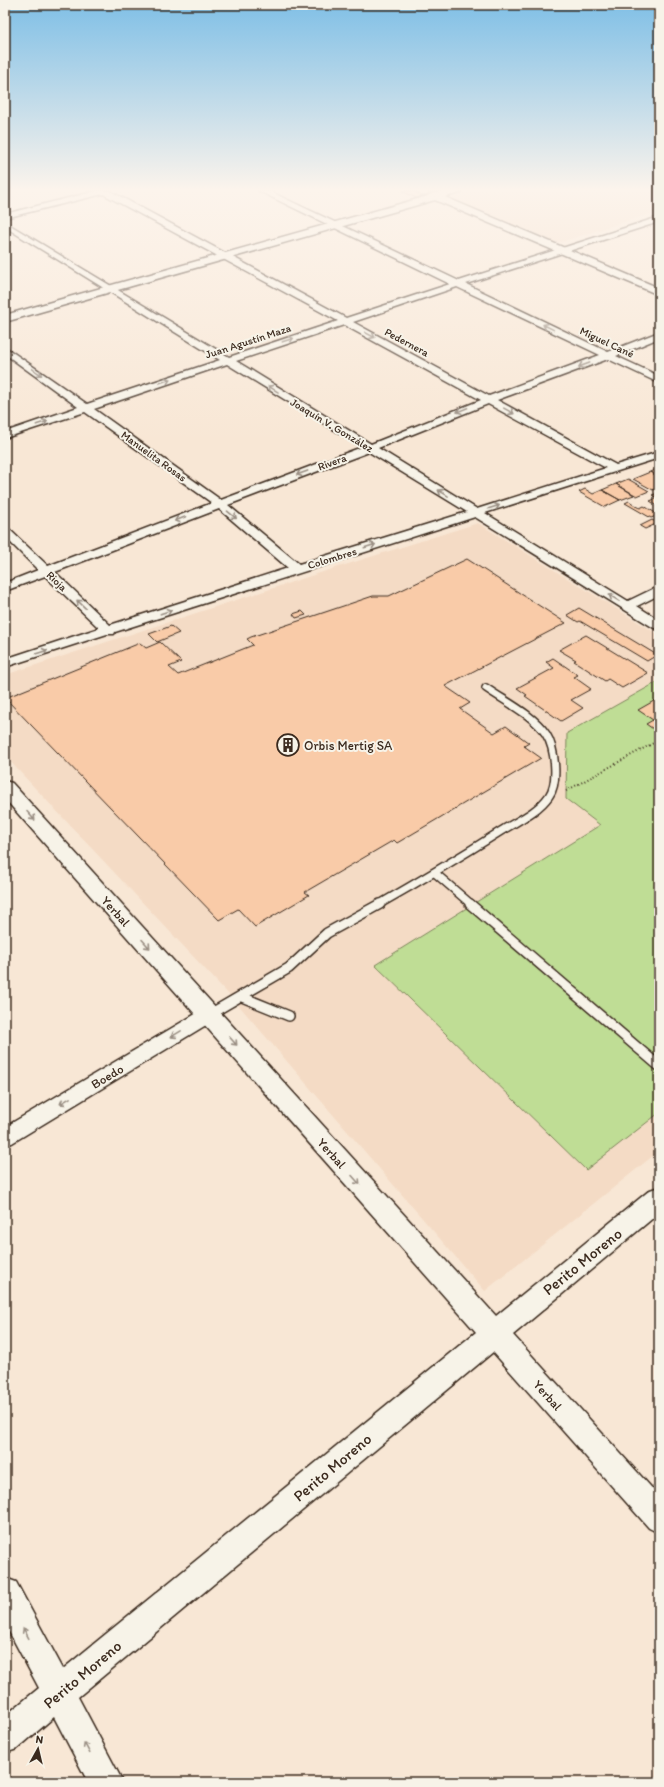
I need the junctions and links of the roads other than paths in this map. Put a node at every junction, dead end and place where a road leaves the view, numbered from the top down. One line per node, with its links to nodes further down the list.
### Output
1 (86, 274): 8 (street, Joaquín V. González)
2 (161, 274): 8 (street)
3 (259, 274): 11 (street, Pedernera)
4 (438, 274): 7 (street, Miguel Cané)
5 (487, 274): 7 (street, Juan Agustín Maza)
6 (618, 274): 9 (street)
7 (458, 284): 11 (street, Juan Agustín Maza); 14 (street, Miguel Cané, one-way to 7)
8 (110, 289): 10 (street); 15 (street, Joaquín V. González)
9 (659, 292)
10 (5, 319)
11 (345, 322): 15 (street, Juan Agustín Maza, one-way to 11); 17 (street, Pedernera, one-way to 17)
12 (659, 335): 14 (street, Rivera)
13 (5, 350): 18 (street, Manuelita Rosas, one-way to 18)
14 (607, 356): 16 (street, Miguel Cané); 17 (street, Rivera, one-way to 17)
15 (227, 360): 18 (street, Juan Agustín Maza, one-way to 15); 20 (street, Joaquín V. González, one-way to 15)
16 (659, 380)
17 (489, 400): 20 (street, Rivera, one-way to 20); 22 (street, Pedernera, one-way to 22)
18 (87, 408): 19 (street, Juan Agustín Maza, one-way to 18); 23 (street, Manuelita Rosas)
19 (5, 435)
20 (370, 448): 23 (street, Rivera, one-way to 23); 24 (street, Joaquín V. González, one-way to 20)
21 (659, 455): 22 (street, Colombres)
22 (615, 469): 24 (street, Colombres, one-way to 22)
23 (220, 504): 26 (street, Manuelita Rosas, one-way to 26); 27 (street, Rivera, one-way to 27)
24 (475, 513): 26 (street, Colombres, one-way to 24); 30 (street, Joaquín V. González, one-way to 24)
25 (5, 531): 27 (street, Rioja)
26 (297, 569): 32 (street, Colombres, one-way to 26)
27 (46, 570): 28 (street, Rivera); 32 (street, Rioja, one-way to 27)
28 (5, 587)
29 (659, 590): 30 (street)
30 (628, 606): 31 (street, Joaquín V. González)
31 (659, 625)
32 (109, 631): 33 (street, Colombres, one-way to 32)
33 (5, 663)
34 (486, 688): 36 (lane)
35 (5, 788): 38 (street, Yerbal, one-way to 38)
36 (435, 873): 37 (lane); 40 (lane)
37 (242, 997): 38 (lane); 39 (lane)
38 (210, 1014): 41 (street, Boedo, one-way to 41); 43 (street, Yerbal, one-way to 43)
39 (289, 1016)
40 (659, 1066)
41 (5, 1137)
42 (659, 1198): 43 (street, Perito Moreno)
43 (493, 1334): 44 (street, Yerbal); 46 (street, Perito Moreno)
44 (659, 1518)
45 (5, 1593): 46 (street, one-way to 45)
46 (58, 1693): 47 (street, Perito Moreno); 48 (street, one-way to 46)
47 (5, 1737)
48 (106, 1782)

